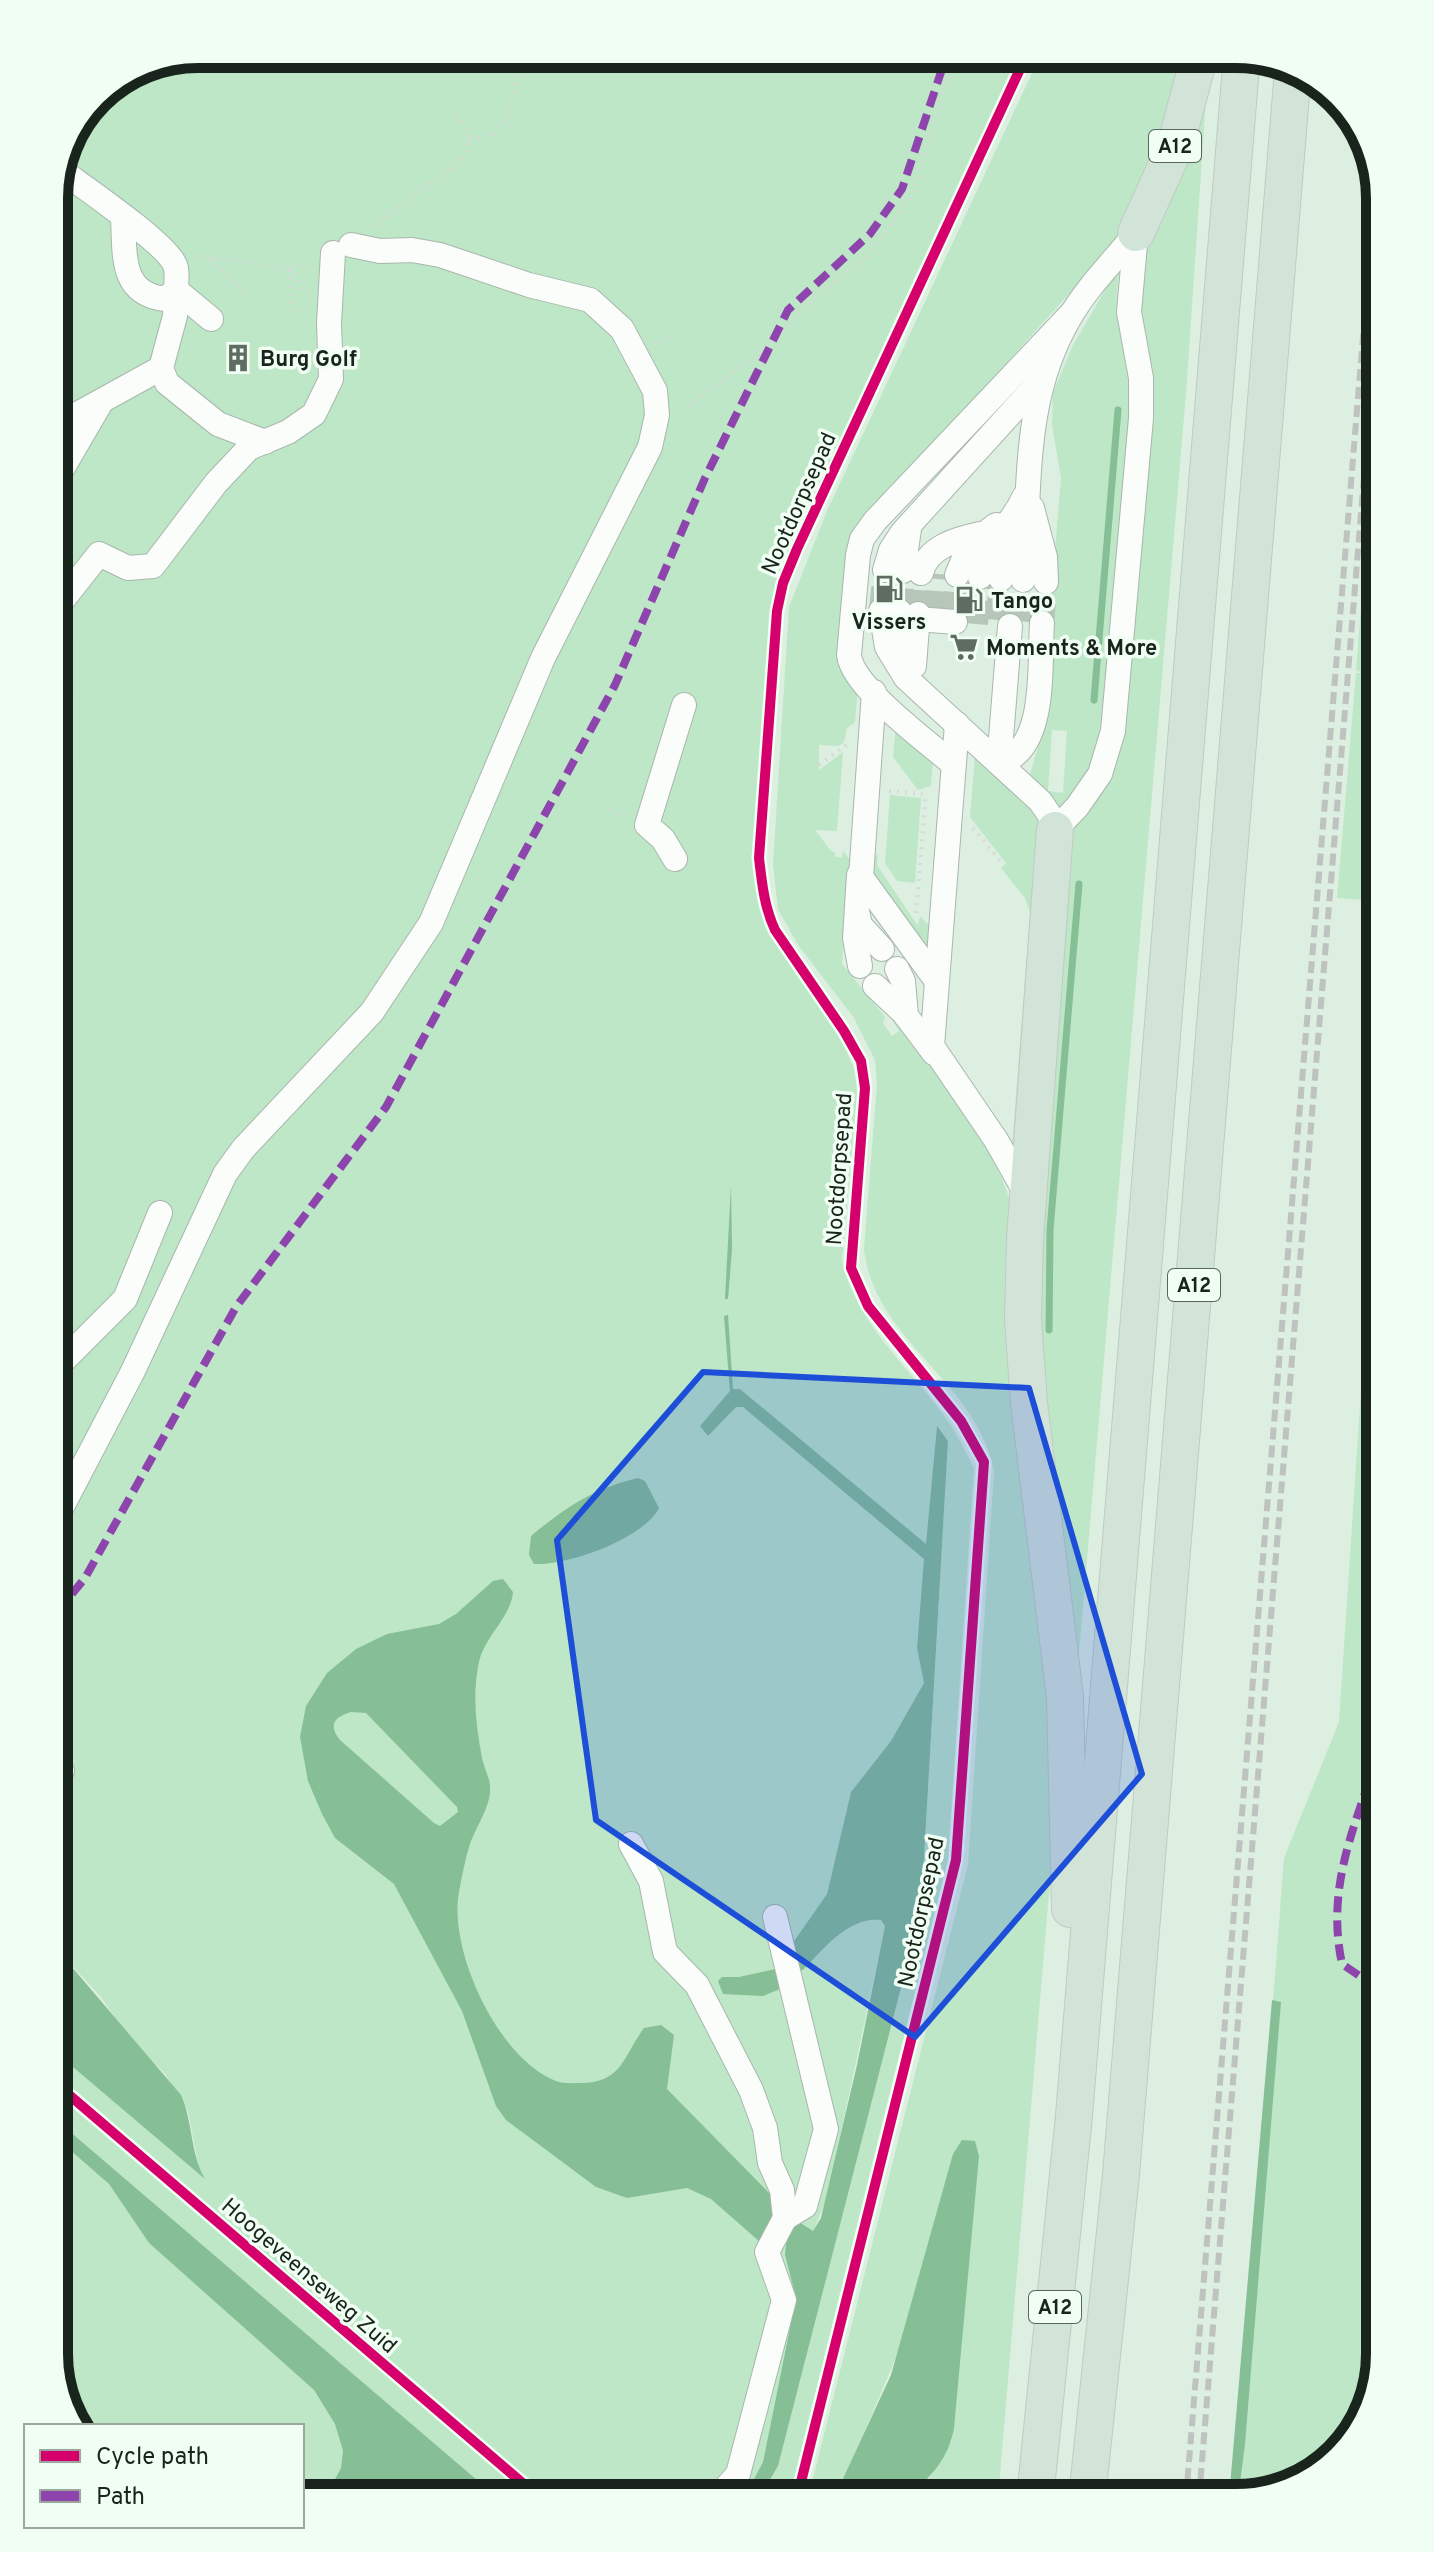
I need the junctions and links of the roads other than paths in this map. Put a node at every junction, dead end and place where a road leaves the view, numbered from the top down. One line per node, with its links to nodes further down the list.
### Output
1 (1196, 68): 6 (highway, A12)
2 (1241, 68): 45 (highway, A12)
3 (1292, 80): 49 (highway, A12)
4 (70, 177): 5 (lane)
5 (123, 218): 7 (lane); 7 (lane)
6 (1136, 233): 8 (lane, A12); 28 (lane, A12)
7 (176, 290): 9 (lane); 10 (lane)
8 (1071, 314): 11 (lane, A12); 23 (lane, A12)
9 (211, 319)
10 (161, 368): 12 (lane); 14 (lane)
11 (1042, 380): 16 (lane, A12); 19 (lane, A12)
12 (100, 404): 13 (lane); 15 (lane)
13 (68, 420)
14 (265, 442): 20 (lane); 42 (lane)
15 (68, 464)
16 (1026, 483): 17 (lane, A12); 19 (lane, A12); 19 (lane, A12)
17 (1015, 514): 18 (lane); 19 (lane, A12)
18 (982, 533): 19 (lane); 19 (lane)
19 (962, 576)
20 (68, 593)
21 (1015, 625): 26 (lane)
22 (913, 685): 22 (lane); 25 (lane)
23 (874, 692): 27 (lane, A12); 30 (lane)
24 (684, 705): 29 (lane)
25 (957, 724): 26 (lane); 27 (lane)
26 (999, 763): 28 (lane)
27 (953, 764): 35 (lane)
28 (1055, 830): 39 (highway, A12)
29 (675, 859)
30 (860, 861): 31 (lane); 35 (lane)
31 (857, 904): 32 (lane); 33 (lane)
32 (882, 949)
33 (860, 966)
34 (897, 969): 37 (lane)
35 (936, 980): 38 (lane)
36 (875, 986): 37 (lane)
37 (906, 1016): 38 (lane)
38 (940, 1062): 39 (lane)
39 (1028, 1197): 45 (highway, A12)
40 (160, 1213): 41 (lane)
41 (68, 1356)
42 (68, 1495)
43 (631, 1844): 46 (lane)
44 (775, 1917): 46 (lane)
45 (1074, 2116): 48 (highway, A12)
46 (785, 2218): 47 (lane)
47 (729, 2484)
48 (1036, 2484)
49 (1088, 2484)

